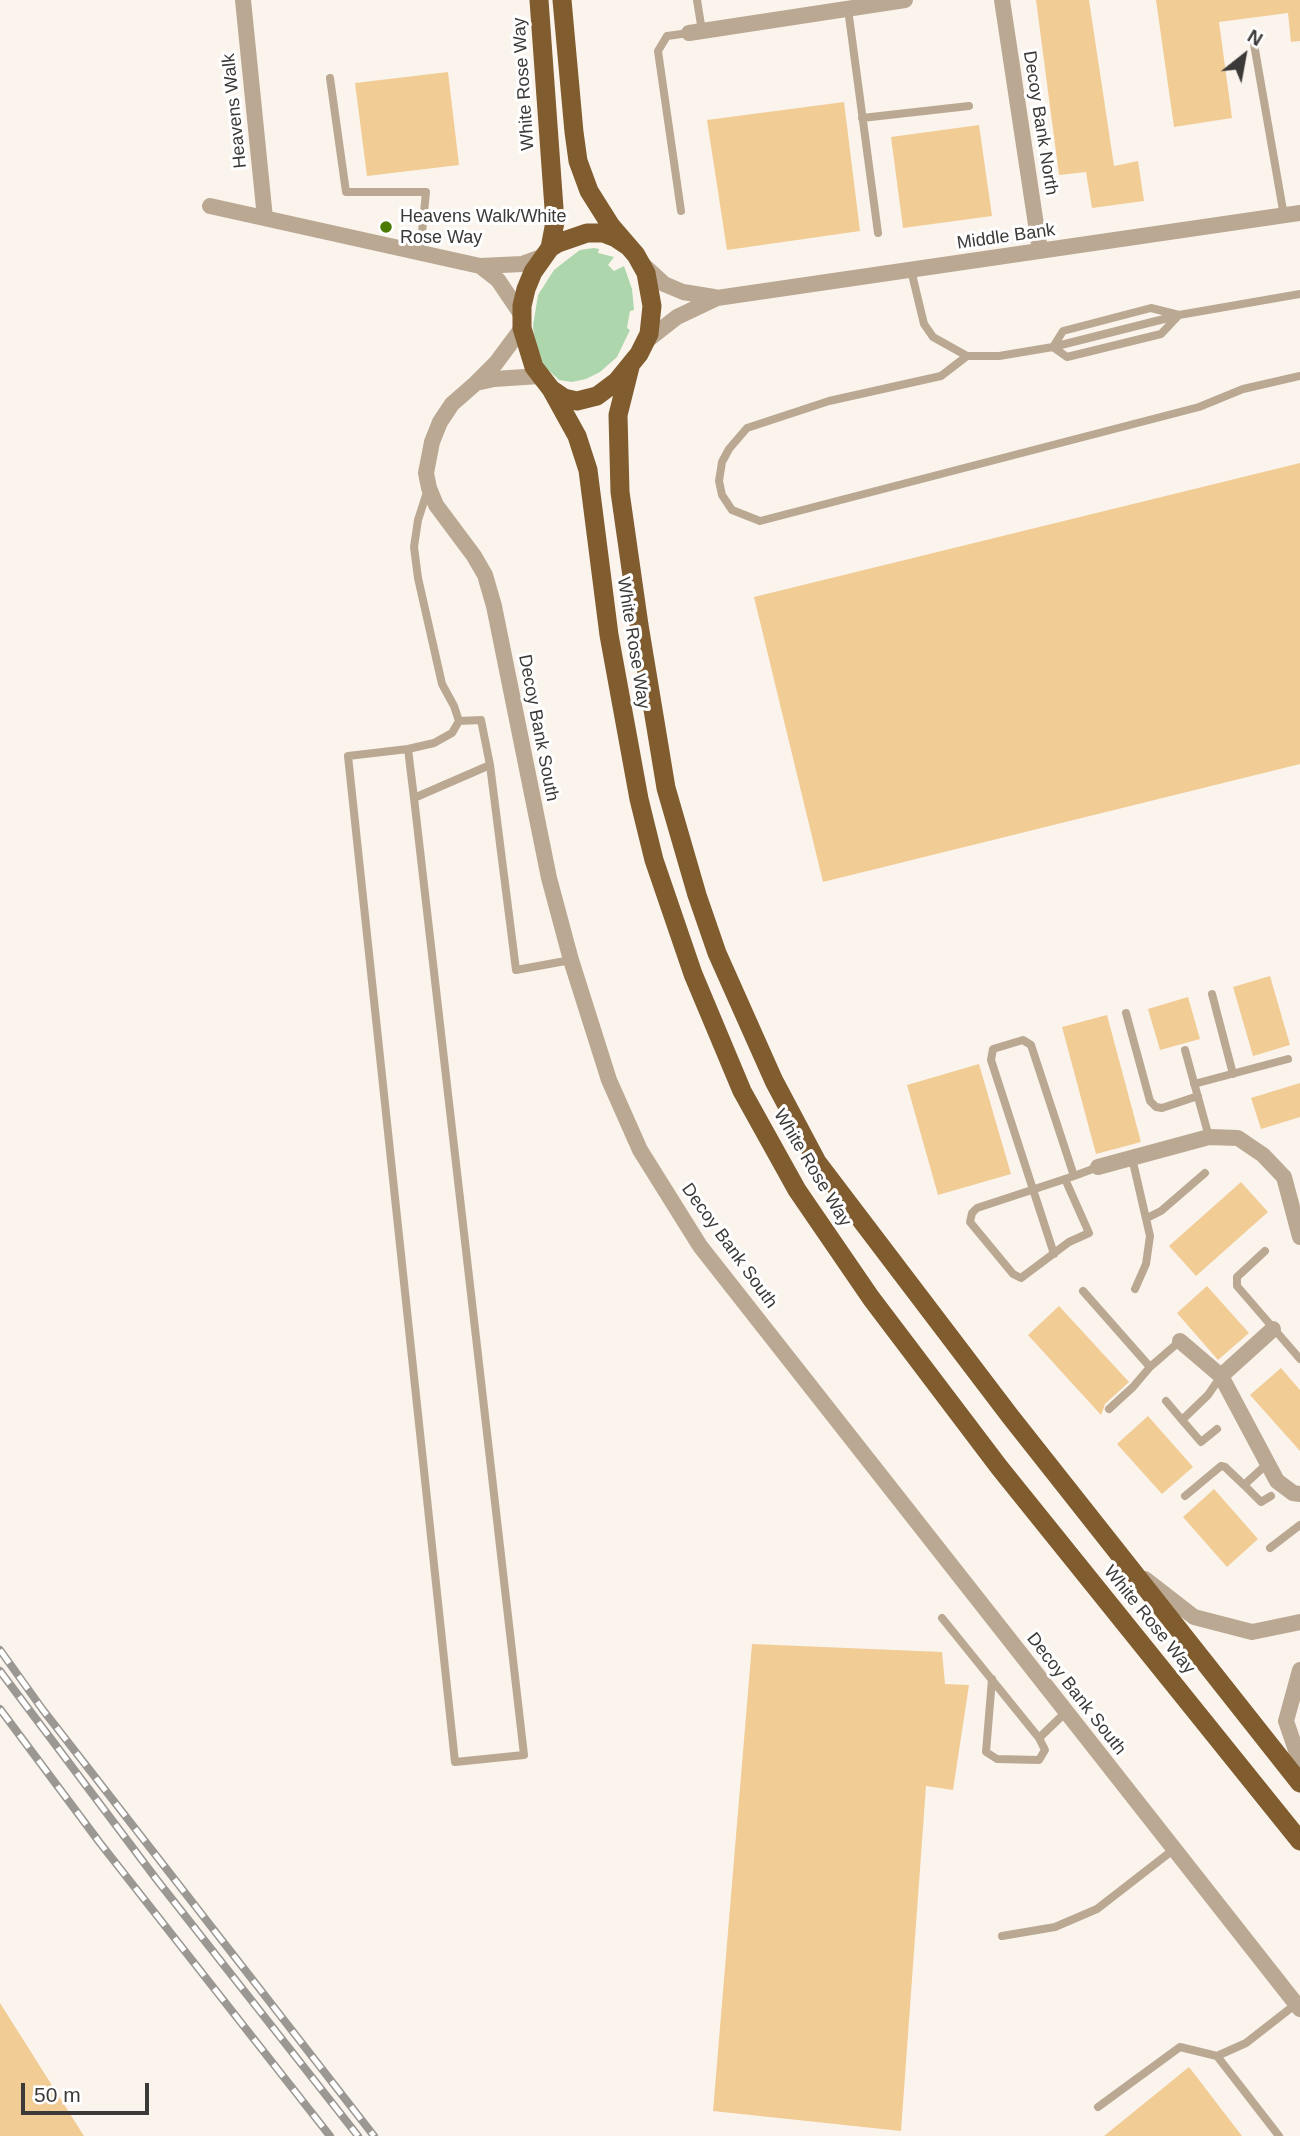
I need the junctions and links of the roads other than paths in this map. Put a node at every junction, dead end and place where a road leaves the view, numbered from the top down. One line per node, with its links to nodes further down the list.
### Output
1 (243, 0): 18 (street, Heavens Walk)
2 (539, 0): 22 (highway, White Rose Way)
3 (562, 0): 20 (highway, White Rose Way)
4 (697, 0): 10 (lane)
5 (790, 0): 9 (street)
6 (905, 0): 8 (street)
7 (1002, 0): 21 (street, Decoy Bank North)
8 (848, 9): 9 (street); 14 (lane)
9 (793, 17): 10 (street)
10 (695, 32): 16 (lane)
11 (1254, 44): 17 (lane)
12 (330, 78): 23 (lane)
13 (969, 106): 14 (lane)
14 (862, 118): 19 (lane)
15 (210, 206): 18 (street)
16 (681, 211)
17 (1292, 214): 21 (street, Middle Bank)
18 (265, 218): 23 (street)
19 (878, 233)
20 (628, 246): 22 (highway); 24 (highway, White Rose Way)
21 (1040, 251): 26 (street, Middle Bank)
22 (547, 252): 25 (street); 30 (highway, White Rose Way)
23 (420, 253): 25 (street)
24 (640, 262): 28 (street, Middle Bank); 31 (highway, White Rose Way)
25 (480, 266): 30 (street)
26 (911, 270): 28 (street, Middle Bank); 33 (lane)
27 (1300, 294): 29 (lane)
28 (717, 298): 31 (street, Middle Bank)
29 (1179, 316): 32 (lane); 32 (lane); 32 (lane)
30 (523, 322): 36 (highway, White Rose Way); 37 (street, Decoy Bank South)
31 (645, 342): 34 (highway, White Rose Way)
32 (1053, 346): 33 (lane)
33 (967, 356): 35 (lane)
34 (631, 367): 36 (highway, White Rose Way); 80 (highway, White Rose Way)
35 (1300, 376)
36 (545, 382): 37 (street); 89 (highway, White Rose Way)
37 (476, 383): 38 (street, Decoy Bank South)
38 (429, 488): 39 (lane); 43 (street, Decoy Bank South)
39 (459, 721): 40 (lane); 41 (lane)
40 (408, 749): 42 (lane); 42 (lane)
41 (490, 765): 42 (lane); 43 (lane)
42 (414, 798)
43 (571, 960): 85 (street, Decoy Bank South)
44 (1212, 995): 48 (lane)
45 (1126, 1013): 50 (lane)
46 (1185, 1050): 49 (lane)
47 (1288, 1059): 48 (lane)
48 (1233, 1074): 49 (lane)
49 (1194, 1084): 50 (lane)
50 (1198, 1096): 51 (lane)
51 (1209, 1137): 52 (street); 59 (street)
52 (1132, 1158): 53 (street); 58 (lane)
53 (1098, 1167): 55 (lane)
54 (1205, 1173): 58 (lane)
55 (1074, 1176): 56 (lane); 57 (lane)
56 (1065, 1178): 57 (lane); 61 (lane)
57 (1033, 1189): 61 (lane); 61 (lane)
58 (1147, 1218): 62 (lane)
59 (1300, 1234)
60 (1265, 1251): 64 (lane)
61 (1054, 1254)
62 (1135, 1289)
63 (1083, 1291): 67 (lane)
64 (1273, 1329): 66 (lane); 68 (street)
65 (1180, 1340): 67 (lane); 68 (street)
66 (1300, 1359)
67 (1150, 1367): 70 (lane)
68 (1221, 1376): 71 (lane); 73 (street)
69 (1166, 1401): 71 (lane)
70 (1109, 1409)
71 (1182, 1420): 72 (lane)
72 (1217, 1429)
73 (1268, 1463): 74 (lane); 75 (street)
74 (1244, 1485): 76 (lane); 77 (lane)
75 (1300, 1494)
76 (1185, 1496)
77 (1270, 1496)
78 (1300, 1525): 79 (lane)
79 (1270, 1548)
80 (1132, 1569): 82 (street); 88 (highway, White Rose Way)
81 (942, 1618): 84 (lane)
82 (1300, 1622)
83 (1300, 1670): 87 (street)
84 (992, 1679): 86 (lane); 86 (lane)
85 (1066, 1712): 86 (lane); 90 (street, Decoy Bank South)
86 (1039, 1738)
87 (1300, 1762)
88 (1300, 1783)
89 (1300, 1841)
90 (1174, 1850): 91 (lane); 92 (street, Decoy Bank South)
91 (1002, 1936)
92 (1298, 2007): 93 (lane)
93 (1217, 2056): 94 (lane); 95 (lane)
94 (1098, 2107)
95 (1279, 2136)

